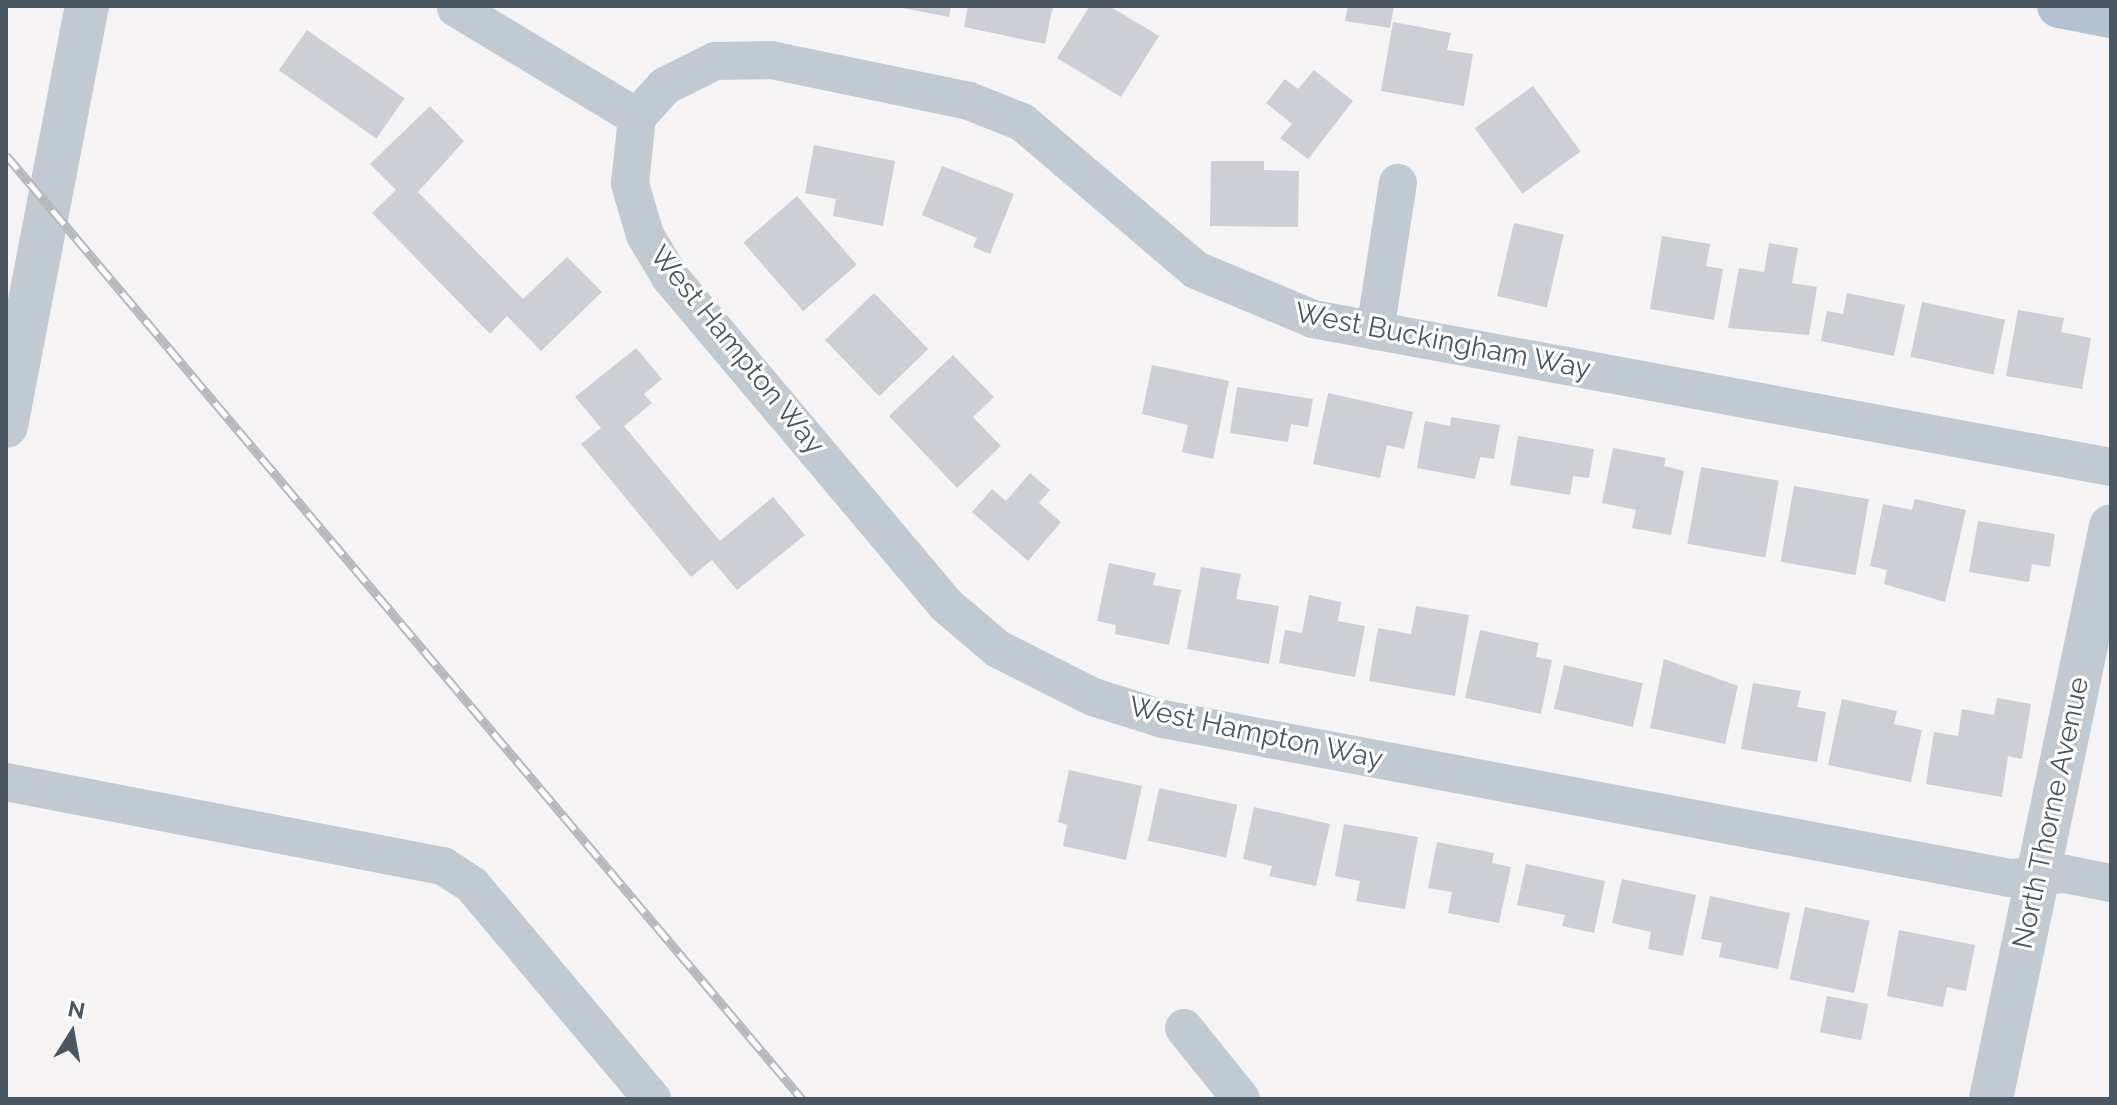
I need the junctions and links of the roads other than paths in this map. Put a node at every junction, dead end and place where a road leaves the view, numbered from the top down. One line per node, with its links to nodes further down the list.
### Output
1 (87, 6): 8 (street)
2 (2059, 6): 4 (main road)
3 (456, 8): 5 (street)
4 (2111, 16)
5 (637, 117): 7 (street, West Buckingham Way); 12 (street, West Hampton Way)
6 (1398, 183): 7 (street)
7 (1375, 331): 9 (street, West Buckingham Way)
8 (6, 426)
9 (2111, 467)
10 (2111, 526): 12 (street, North Thorne Avenue)
11 (6, 782): 15 (street)
12 (2039, 875): 13 (street, West Hampton Way); 17 (street, North Thorne Avenue)
13 (2111, 883)
14 (1184, 1028): 16 (street)
15 (648, 1098)
16 (1241, 1099)
17 (1991, 1099)

